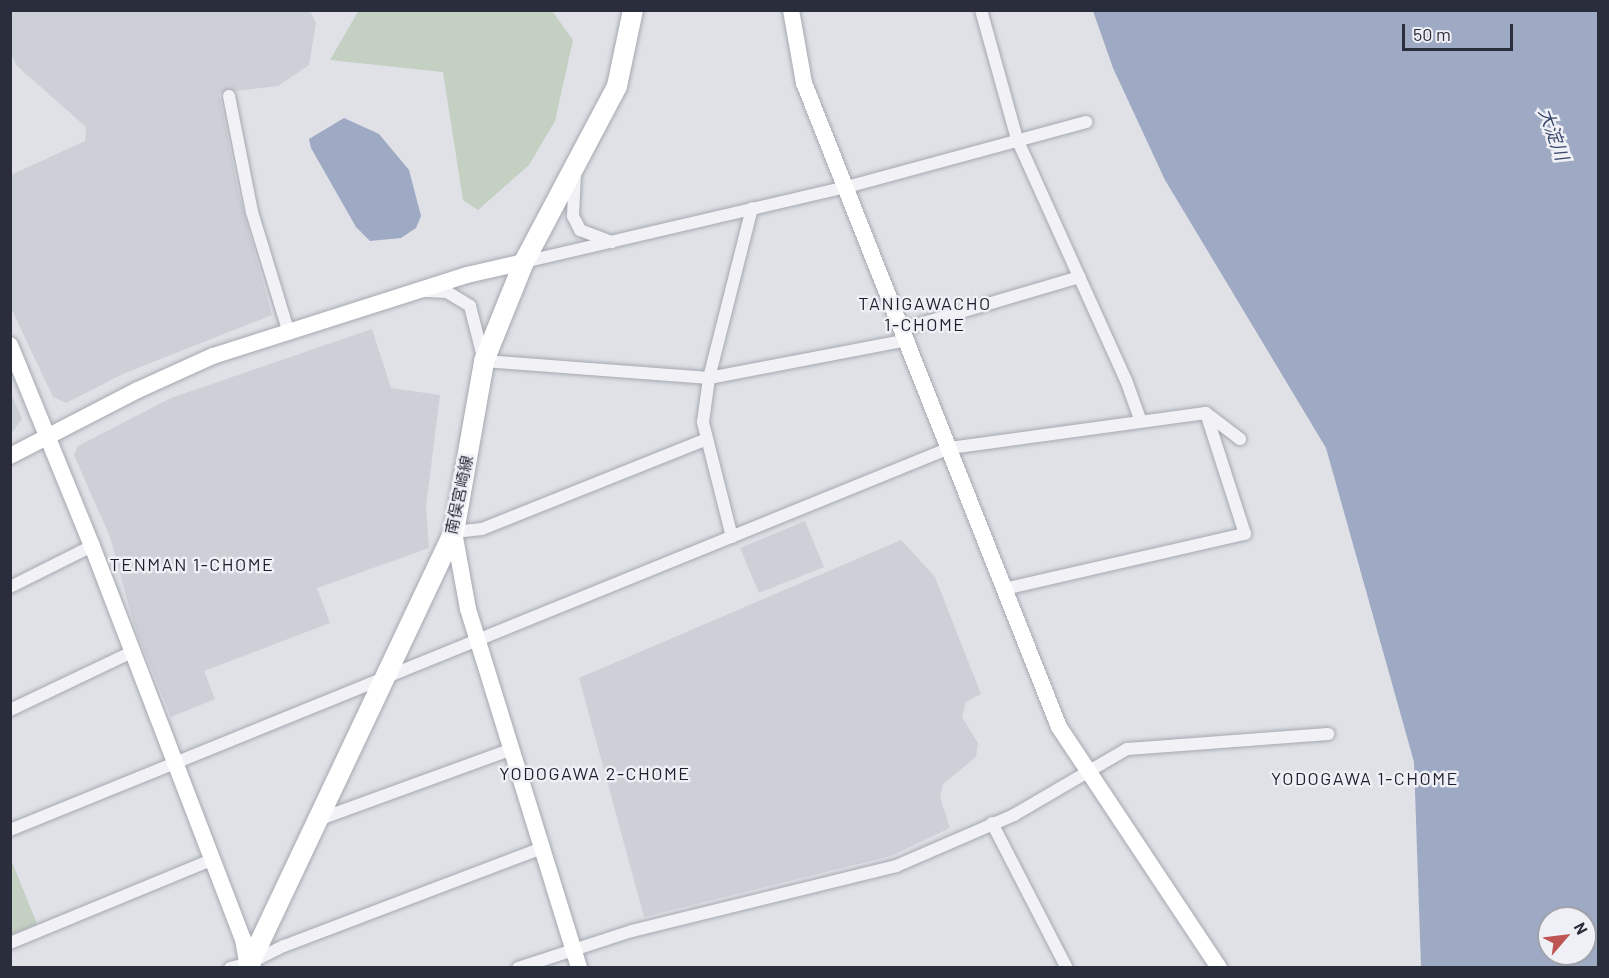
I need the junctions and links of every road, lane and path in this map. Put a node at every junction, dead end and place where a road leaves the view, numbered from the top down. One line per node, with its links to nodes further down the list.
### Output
1 (633, 10): 7 (main road, 南俣宮崎線)
2 (791, 10): 8 (street)
3 (981, 10): 6 (street)
4 (229, 96): 14 (street)
5 (1086, 122): 6 (street)
6 (1017, 139): 8 (street); 12 (street)
7 (576, 168): 10 (street); 11 (main road, 南俣宮崎線)
8 (847, 187): 9 (street); 15 (street)
9 (752, 208): 10 (street); 18 (street)
10 (613, 242): 11 (street)
11 (524, 262): 13 (street); 17 (main road, 南俣宮崎線)
12 (1080, 277): 15 (street); 20 (street)
13 (418, 291): 14 (street); 17 (street)
14 (289, 333): 21 (street)
15 (905, 334): 18 (street); 24 (street)
16 (10, 345): 21 (street)
17 (484, 361): 18 (street); 26 (main road, 南俣宮崎線)
18 (709, 378): 23 (street)
19 (1206, 413): 20 (street); 22 (street); 30 (street)
20 (1140, 419): 24 (street)
21 (47, 436): 25 (street); 28 (street)
22 (1240, 439)
23 (705, 440): 26 (street); 27 (street)
24 (950, 448): 27 (street); 30 (street)
25 (10, 456)
26 (454, 532): 31 (street); 33 (main road, 南俣宮崎線)
27 (732, 537): 31 (street)
28 (92, 546): 29 (street); 32 (street)
29 (10, 587)
30 (1004, 589): 38 (street)
31 (477, 640): 33 (street); 36 (street)
32 (130, 653): 34 (street); 37 (street)
33 (385, 678): 37 (street); 39 (main road, 南俣宮崎線)
34 (10, 710)
35 (1328, 734): 38 (street)
36 (512, 749): 39 (street); 42 (street)
37 (174, 762): 41 (street); 43 (street)
38 (1087, 775): 40 (street); 50 (street)
39 (320, 819): 46 (main road, 南俣宮崎線)
40 (992, 823): 45 (street); 49 (street)
41 (10, 830)
42 (544, 847): 45 (street); 46 (street)
43 (212, 860): 44 (street); 46 (street)
44 (10, 943)
45 (573, 948): 47 (street); 48 (street)
46 (245, 966)
47 (518, 968)
48 (579, 968)
49 (1067, 968)
50 (1219, 968)

